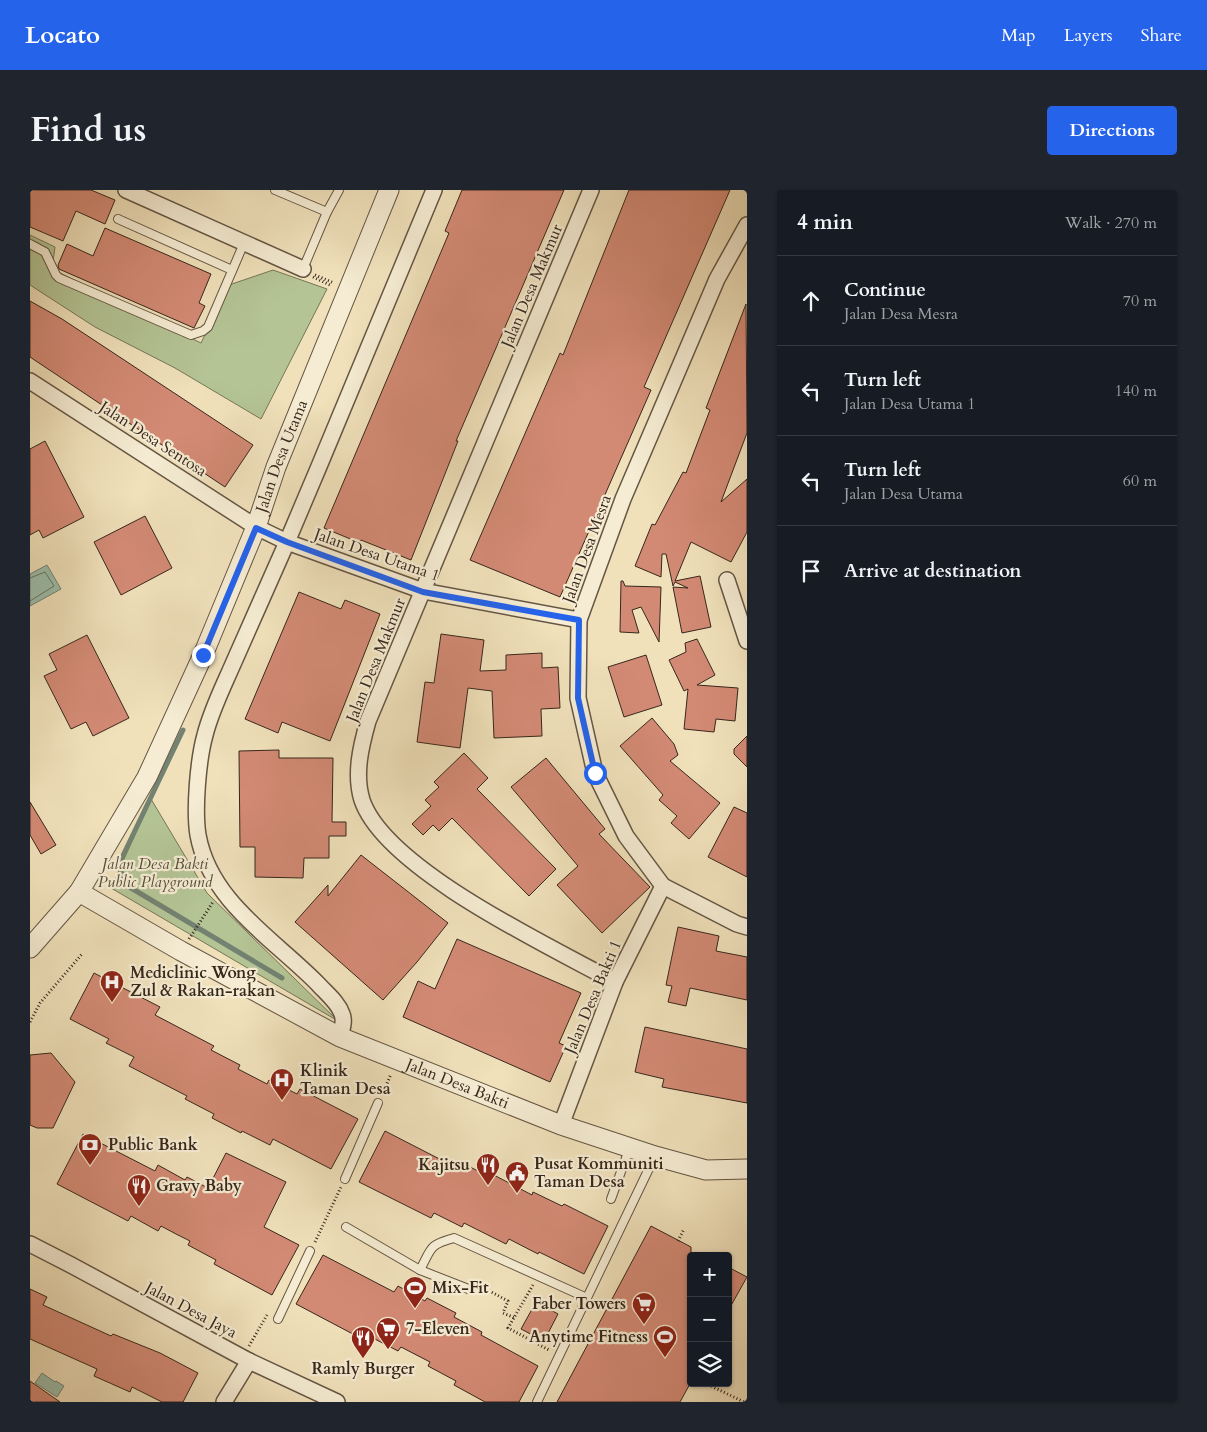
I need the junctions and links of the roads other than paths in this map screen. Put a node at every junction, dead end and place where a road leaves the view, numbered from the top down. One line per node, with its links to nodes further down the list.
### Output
1 (126, 190): 10 (street)
2 (275, 190): 7 (lane)
3 (340, 190): 7 (lane)
4 (389, 190): 15 (street, Jalan Desa Utama)
5 (434, 190): 16 (street)
6 (591, 190): 18 (street, Jalan Desa Makmur)
7 (327, 212): 12 (lane)
8 (118, 219): 13 (lane)
9 (747, 225): 19 (street, Jalan Desa Mesra)
10 (244, 243): 12 (street); 13 (lane)
11 (30, 244): 13 (lane)
12 (303, 269)
13 (232, 270)
14 (30, 380): 15 (street, Jalan Desa Sentosa)
15 (256, 528): 16 (street, Jalan Desa Utama 1); 22 (street, Jalan Desa Utama)
16 (287, 542): 18 (street, Jalan Desa Utama 1); 26 (street)
17 (726, 580): 20 (street)
18 (423, 592): 19 (street, Jalan Desa Utama 1); 25 (street, Jalan Desa Makmur)
19 (579, 620): 21 (street, Jalan Desa Mesra)
20 (747, 640)
21 (663, 886): 23 (street, Jalan Desa Mesra); 25 (street, Jalan Desa Bakti 1)
22 (79, 892): 24 (street, Jalan Desa Utama); 26 (street, Jalan Desa Bakti)
23 (747, 927)
24 (30, 948)
25 (615, 982): 28 (street, Jalan Desa Bakti 1)
26 (340, 1037): 28 (street, Jalan Desa Bakti)
27 (378, 1103): 32 (lane)
28 (561, 1125): 29 (street, Jalan Desa Bakti)
29 (630, 1147): 30 (street, Jalan Desa Bakti); 33 (lane)
30 (654, 1156): 31 (street, Jalan Desa Bakti); 39 (lane)
31 (747, 1169)
32 (345, 1179)
33 (611, 1199)
34 (346, 1227): 37 (lane)
35 (30, 1244): 41 (street, Jalan Desa Jaya)
36 (310, 1251): 40 (lane)
37 (420, 1270): 38 (lane); 39 (lane)
38 (471, 1290)
39 (587, 1298): 44 (lane)
40 (278, 1319)
41 (246, 1360): 42 (street); 43 (street, Jalan Desa Jaya)
42 (224, 1402)
43 (337, 1402)
44 (537, 1402)

